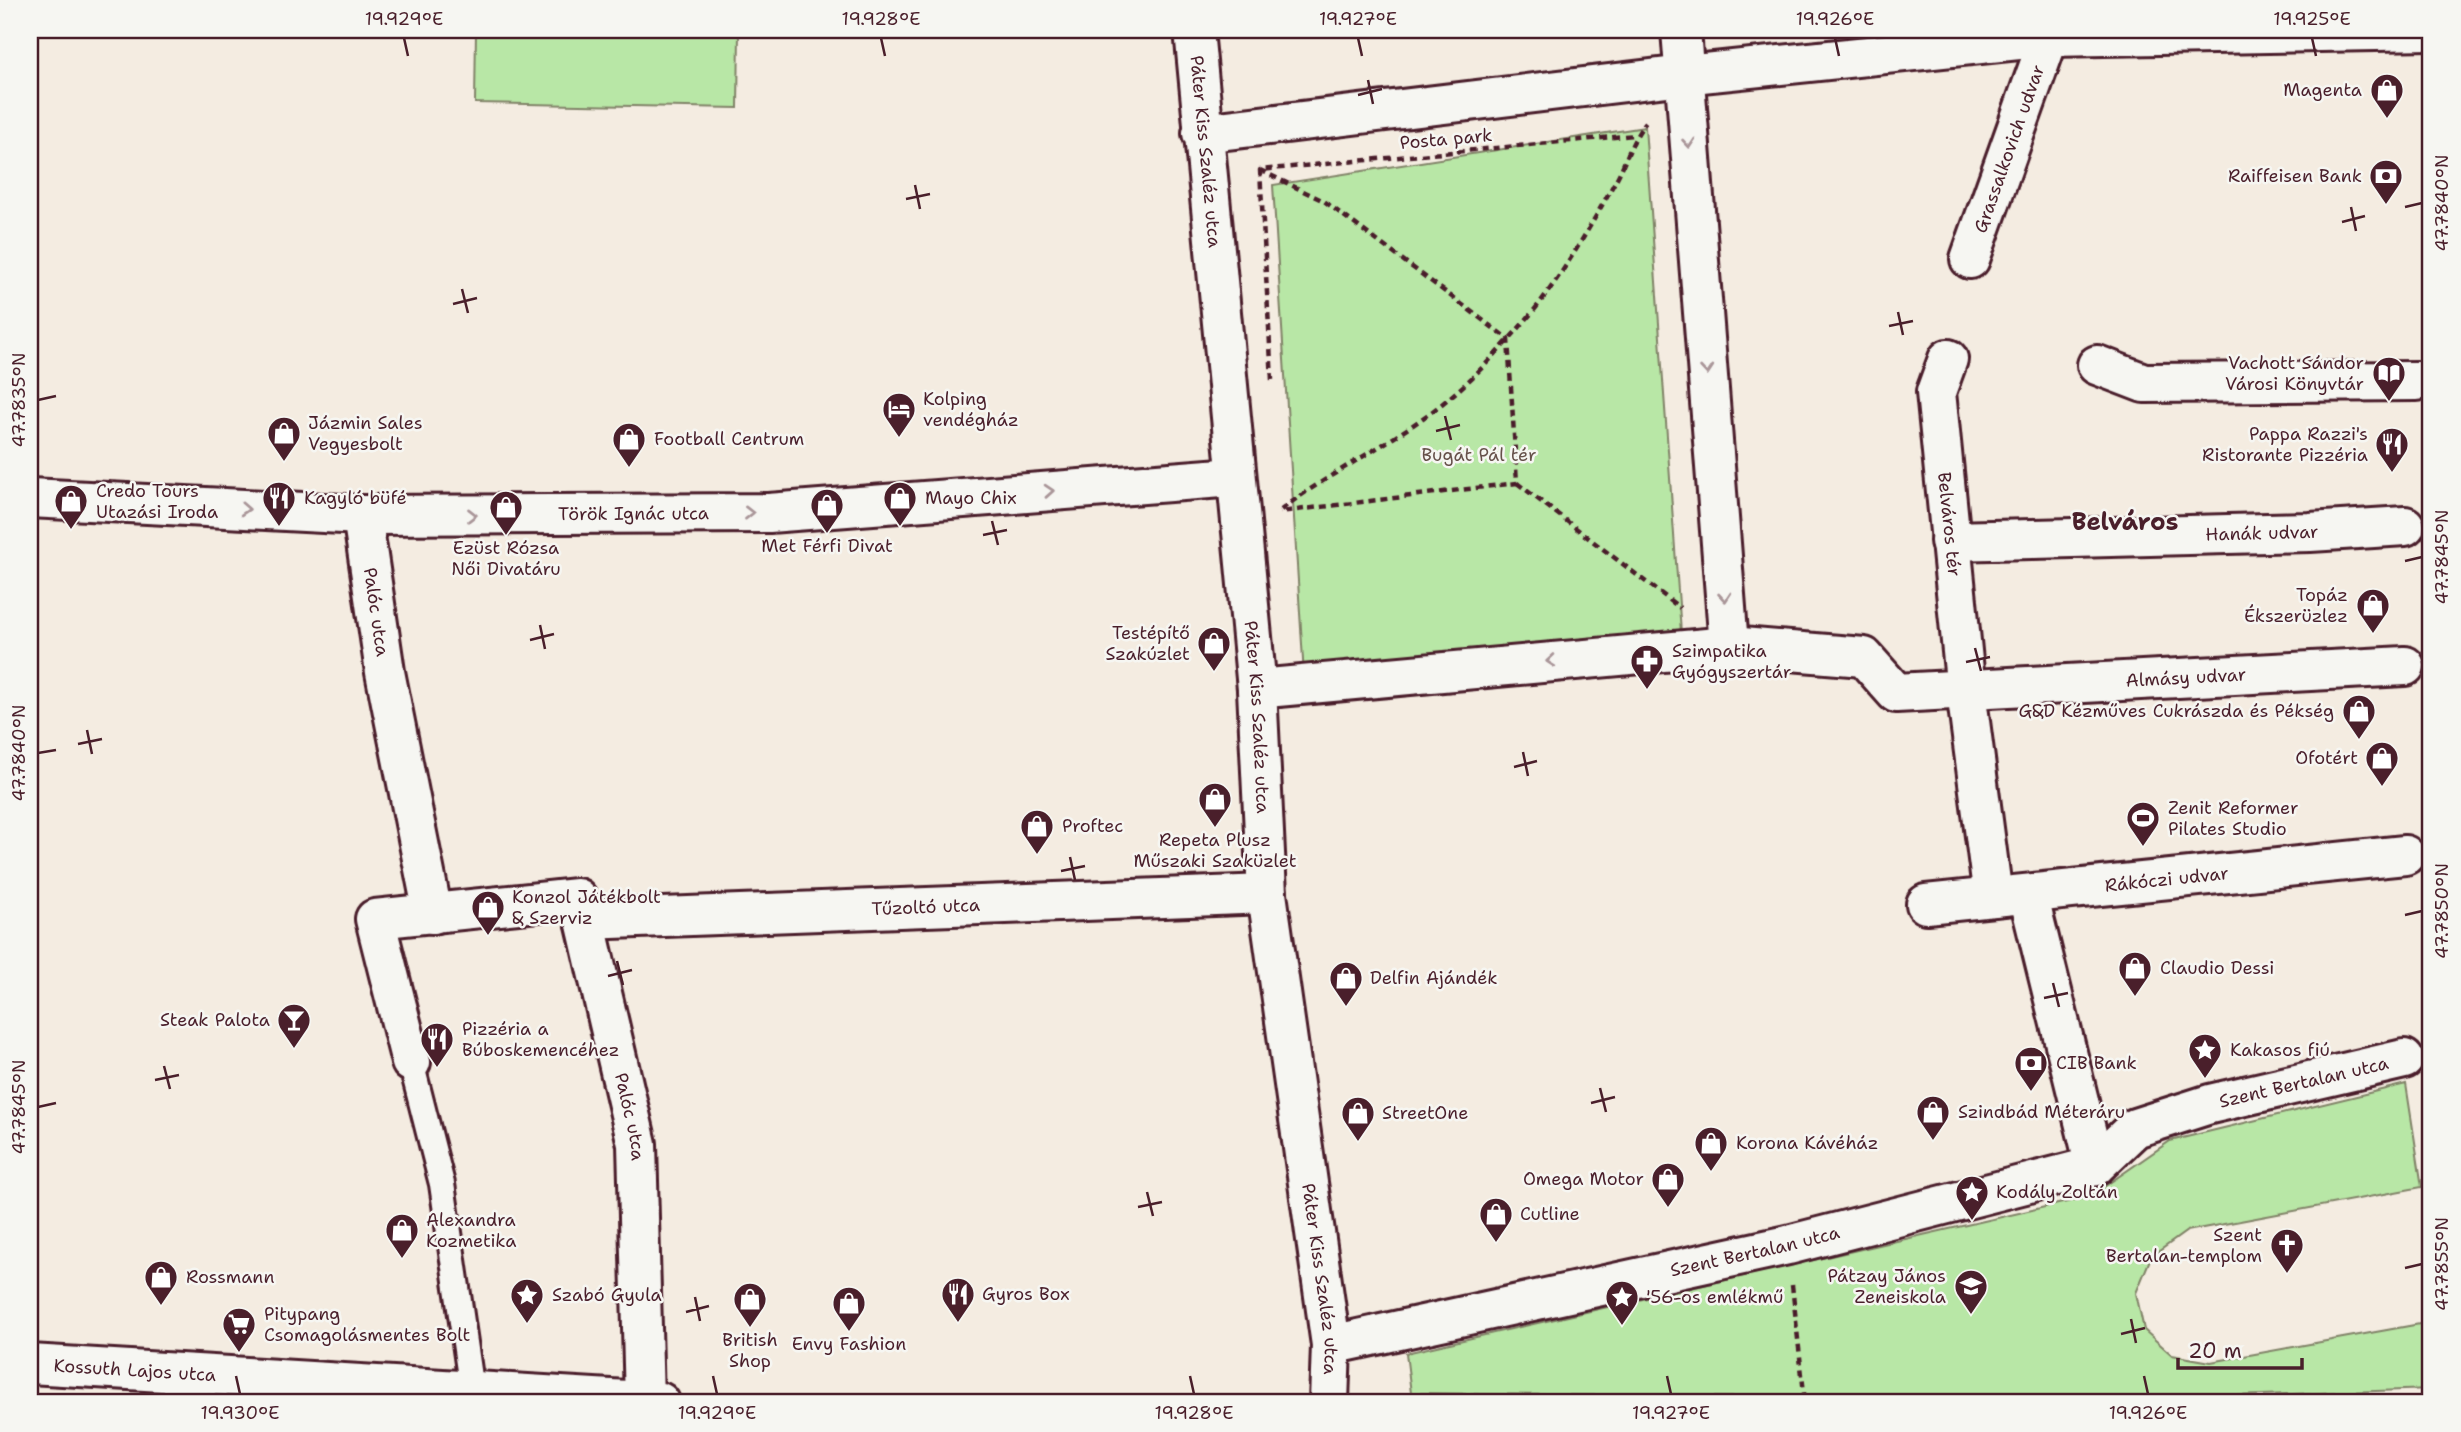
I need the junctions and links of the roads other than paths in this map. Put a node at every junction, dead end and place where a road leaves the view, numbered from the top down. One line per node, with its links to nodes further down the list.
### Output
1 (1194, 30): 6 (street, Páter Kiss Szaléz utca)
2 (1681, 30): 5 (street)
3 (2431, 30): 4 (street)
4 (2049, 33): 5 (street); 7 (street, Grassalkovich udvar)
5 (1684, 75): 6 (street); 16 (street, one-way to 16)
6 (1202, 132): 11 (street, Páter Kiss Szaléz utca)
7 (1970, 259)
8 (1948, 359): 15 (street, Belváros tér)
9 (2097, 365): 10 (street)
10 (2417, 381)
11 (1235, 477): 13 (street, Török Ignác utca, one-way to 11); 18 (street, Páter Kiss Szaléz utca)
12 (30, 498): 13 (street, Török Ignác utca, one-way to 13)
13 (362, 515): 24 (street, Palóc utca)
14 (2405, 526): 15 (street, Hanák udvar)
15 (1951, 541): 19 (street, Belváros tér)
16 (1729, 646): 18 (street, one-way to 18); 19 (street)
17 (2405, 666): 19 (street, Almásy udvar)
18 (1257, 689): 21 (street, Páter Kiss Szaléz utca)
19 (1966, 691): 22 (street, Belváros tér)
20 (2405, 855): 22 (street, Rákóczi udvar)
21 (1267, 894): 25 (street, Tűzoltó utca); 29 (street, Páter Kiss Szaléz utca)
22 (2010, 895): 23 (street, Rákóczi udvar); 28 (street)
23 (1926, 904)
24 (433, 914): 25 (street); 27 (street)
25 (585, 920): 34 (street, Palóc utca)
26 (2404, 1059): 28 (street, Szent Bertalan utca)
27 (411, 1062): 31 (lane)
28 (2095, 1166): 29 (street, Szent Bertalan utca)
29 (1331, 1345): 35 (street, Páter Kiss Szaléz utca)
30 (30, 1364): 31 (street, Kossuth Lajos utca)
31 (472, 1391): 32 (street, Kossuth Lajos utca)
32 (545, 1399): 33 (street, Kossuth Lajos utca)
33 (603, 1400): 34 (street, Kossuth Lajos utca)
34 (652, 1402)
35 (1329, 1402)

